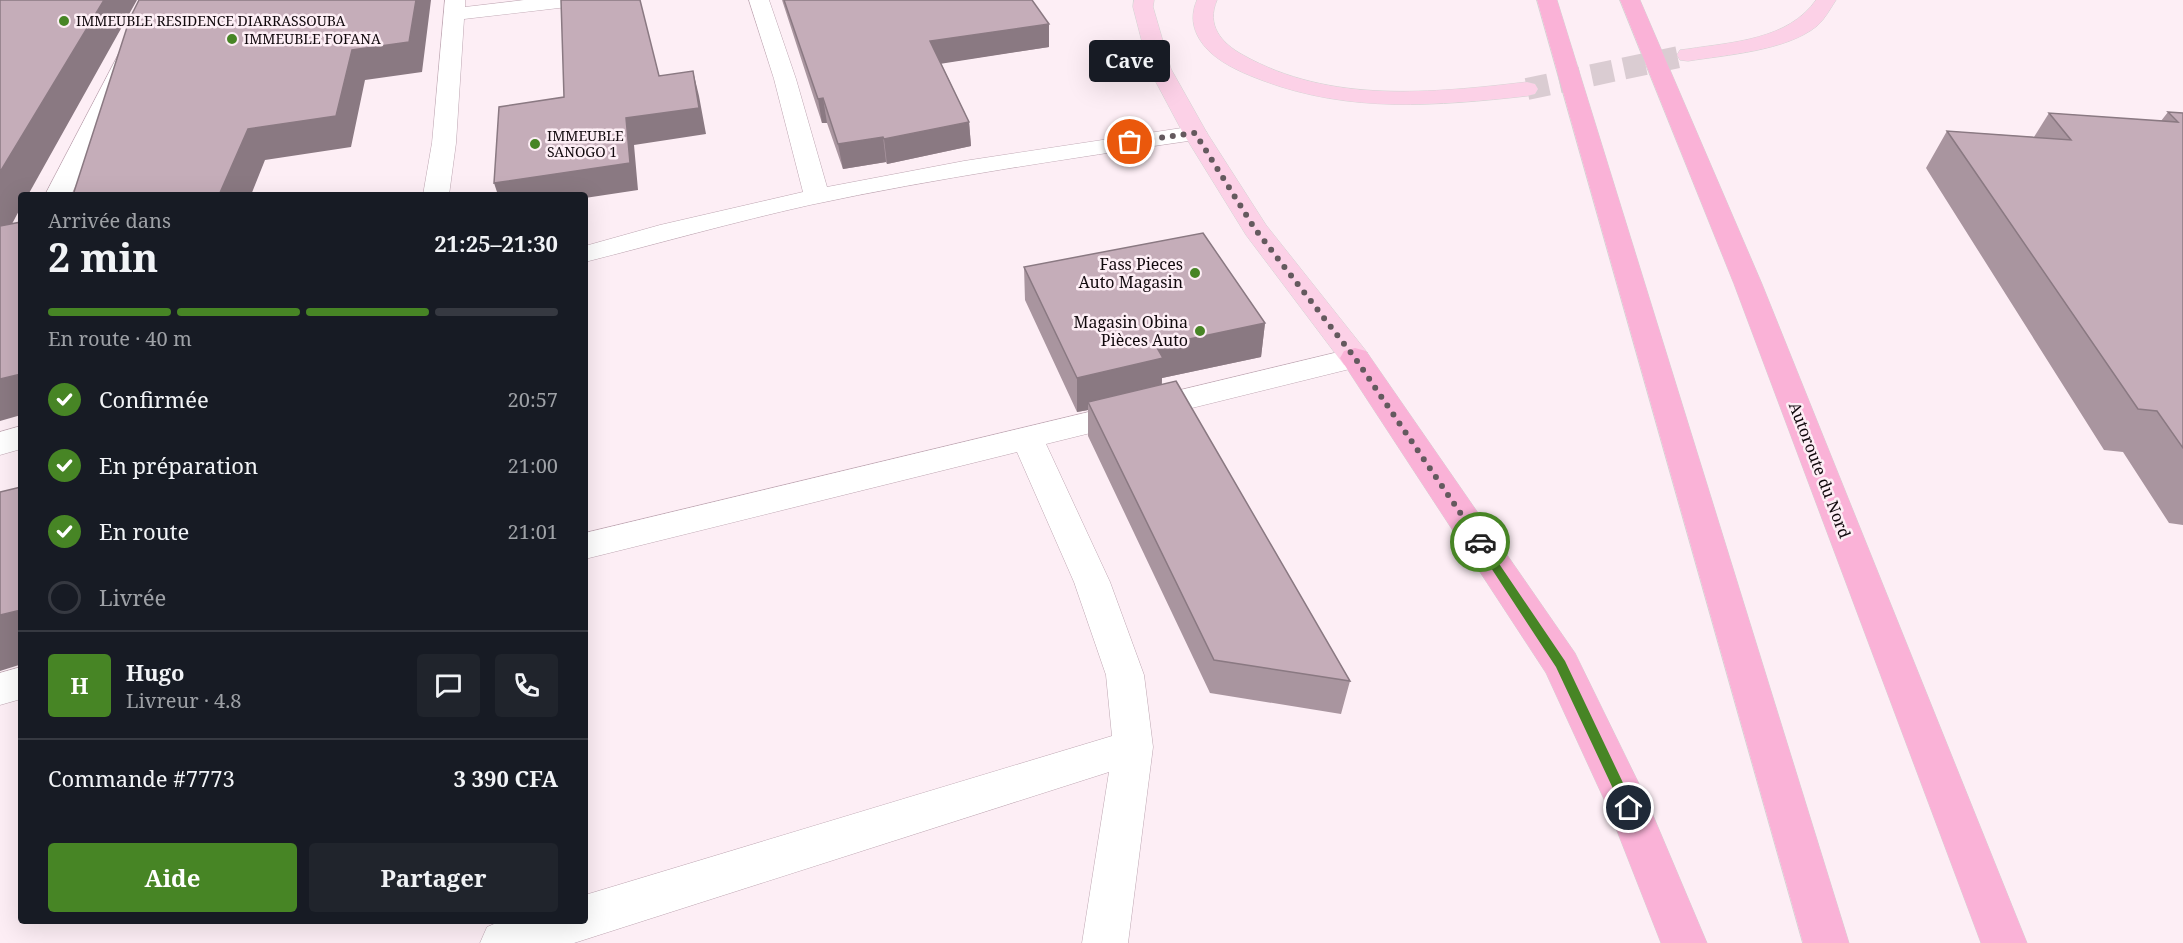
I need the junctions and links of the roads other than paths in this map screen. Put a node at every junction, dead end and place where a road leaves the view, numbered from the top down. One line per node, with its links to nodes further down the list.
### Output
1 (157, 0): 13 (street)
2 (576, 0): 9 (street)
3 (759, 0): 15 (street)
4 (1144, 0): 12 (main road)
5 (1207, 0): 11 (main road)
6 (1547, 0): 30 (highway)
7 (1630, 0): 31 (highway, Autoroute du Nord)
8 (1826, 0): 10 (main road)
9 (455, 7): 14 (street)
10 (1689, 55)
11 (1527, 89)
12 (1195, 133): 15 (street); 17 (main road)
13 (60, 192)
14 (436, 192)
15 (817, 196): 16 (street)
16 (588, 253)
17 (1355, 358): 19 (street); 29 (highway)
18 (18, 438): 20 (street)
19 (1027, 438): 21 (street); 24 (street)
20 (0, 444)
21 (588, 545)
22 (18, 685): 23 (street)
23 (0, 689)
24 (1133, 747): 25 (street); 28 (street)
25 (588, 917)
26 (564, 924): 27 (street)
27 (503, 943)
28 (1105, 943)
29 (1684, 943)
30 (1826, 943)
31 (2004, 943)

